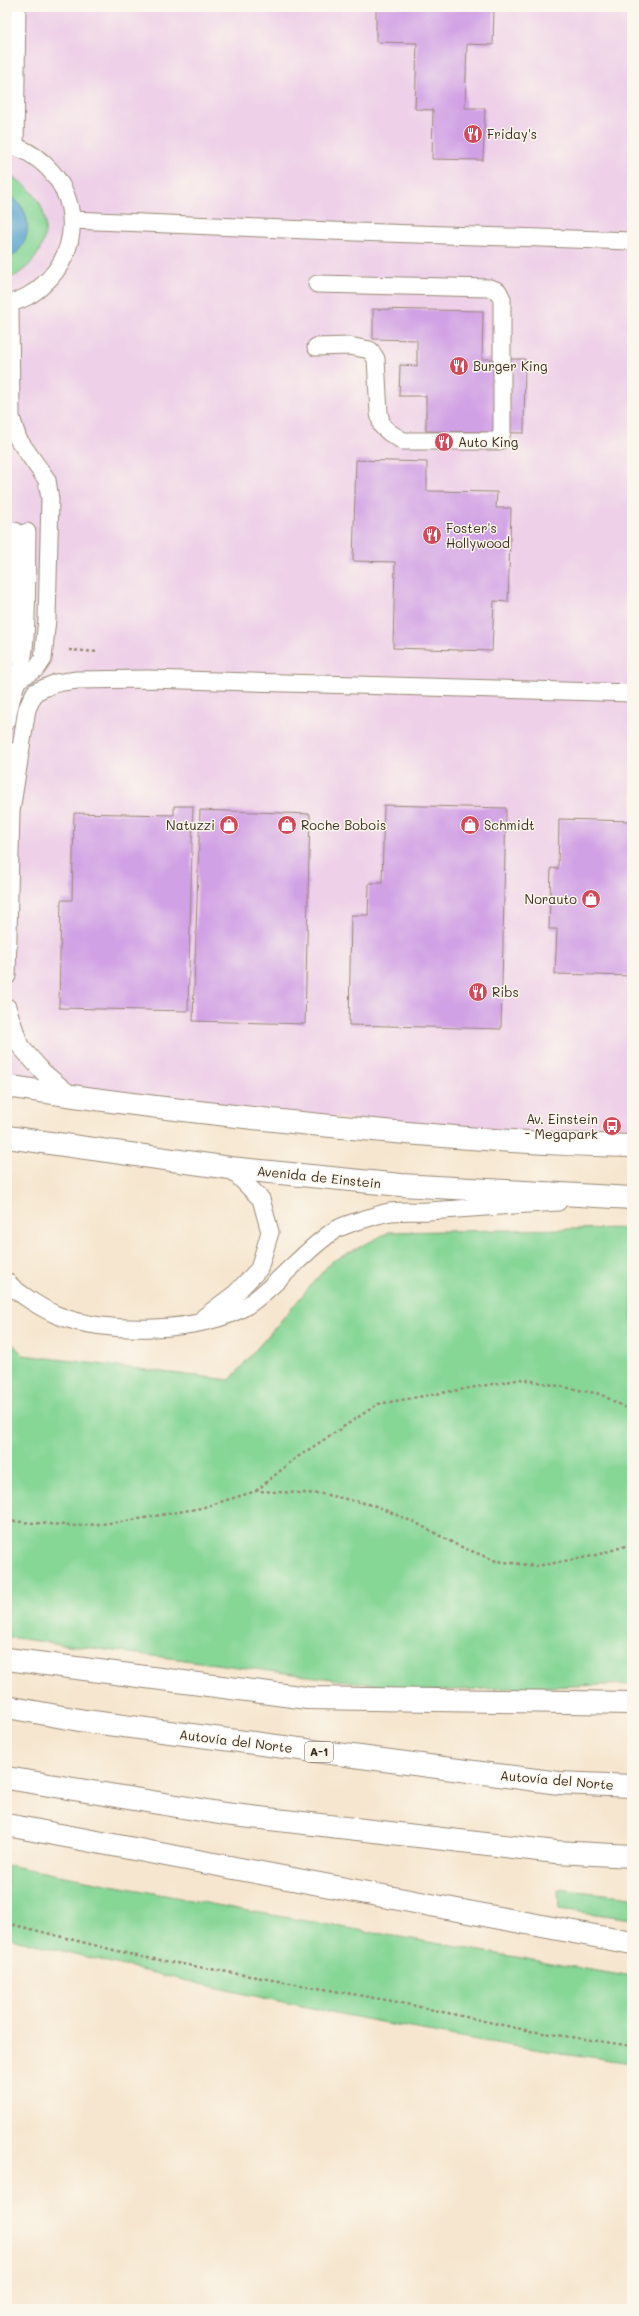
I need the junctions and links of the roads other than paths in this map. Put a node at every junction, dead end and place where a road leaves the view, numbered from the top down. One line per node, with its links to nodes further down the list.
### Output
1 (17, 7): 2 (lane)
2 (11, 146): 3 (lane)
3 (73, 220): 4 (lane); 6 (lane)
4 (632, 241)
5 (317, 284): 7 (lane)
6 (8, 306): 9 (lane)
7 (316, 346)
8 (7, 655): 9 (lane)
9 (19, 679): 11 (lane)
10 (632, 693): 13 (lane)
11 (7, 721)
12 (7, 750): 13 (lane)
13 (11, 811): 14 (lane)
14 (7, 976)
15 (7, 1006): 17 (lane)
16 (7, 1086): 17 (main road)
17 (73, 1097): 19 (main road)
18 (7, 1137): 20 (main road, Avenida de Einstein)
19 (632, 1146)
20 (230, 1168): 21 (main road, Avenida de Einstein); 23 (lane)
21 (622, 1199): 23 (lane)
22 (7, 1282): 23 (lane)
23 (196, 1324)
24 (7, 1659): 25 (main road)
25 (632, 1703)
26 (7, 1707): 28 (main road, Autovía del Norte / A-1)
27 (7, 1778): 30 (main road)
28 (632, 1786)
29 (7, 1825): 31 (main road)
30 (632, 1856)
31 (632, 1943)

